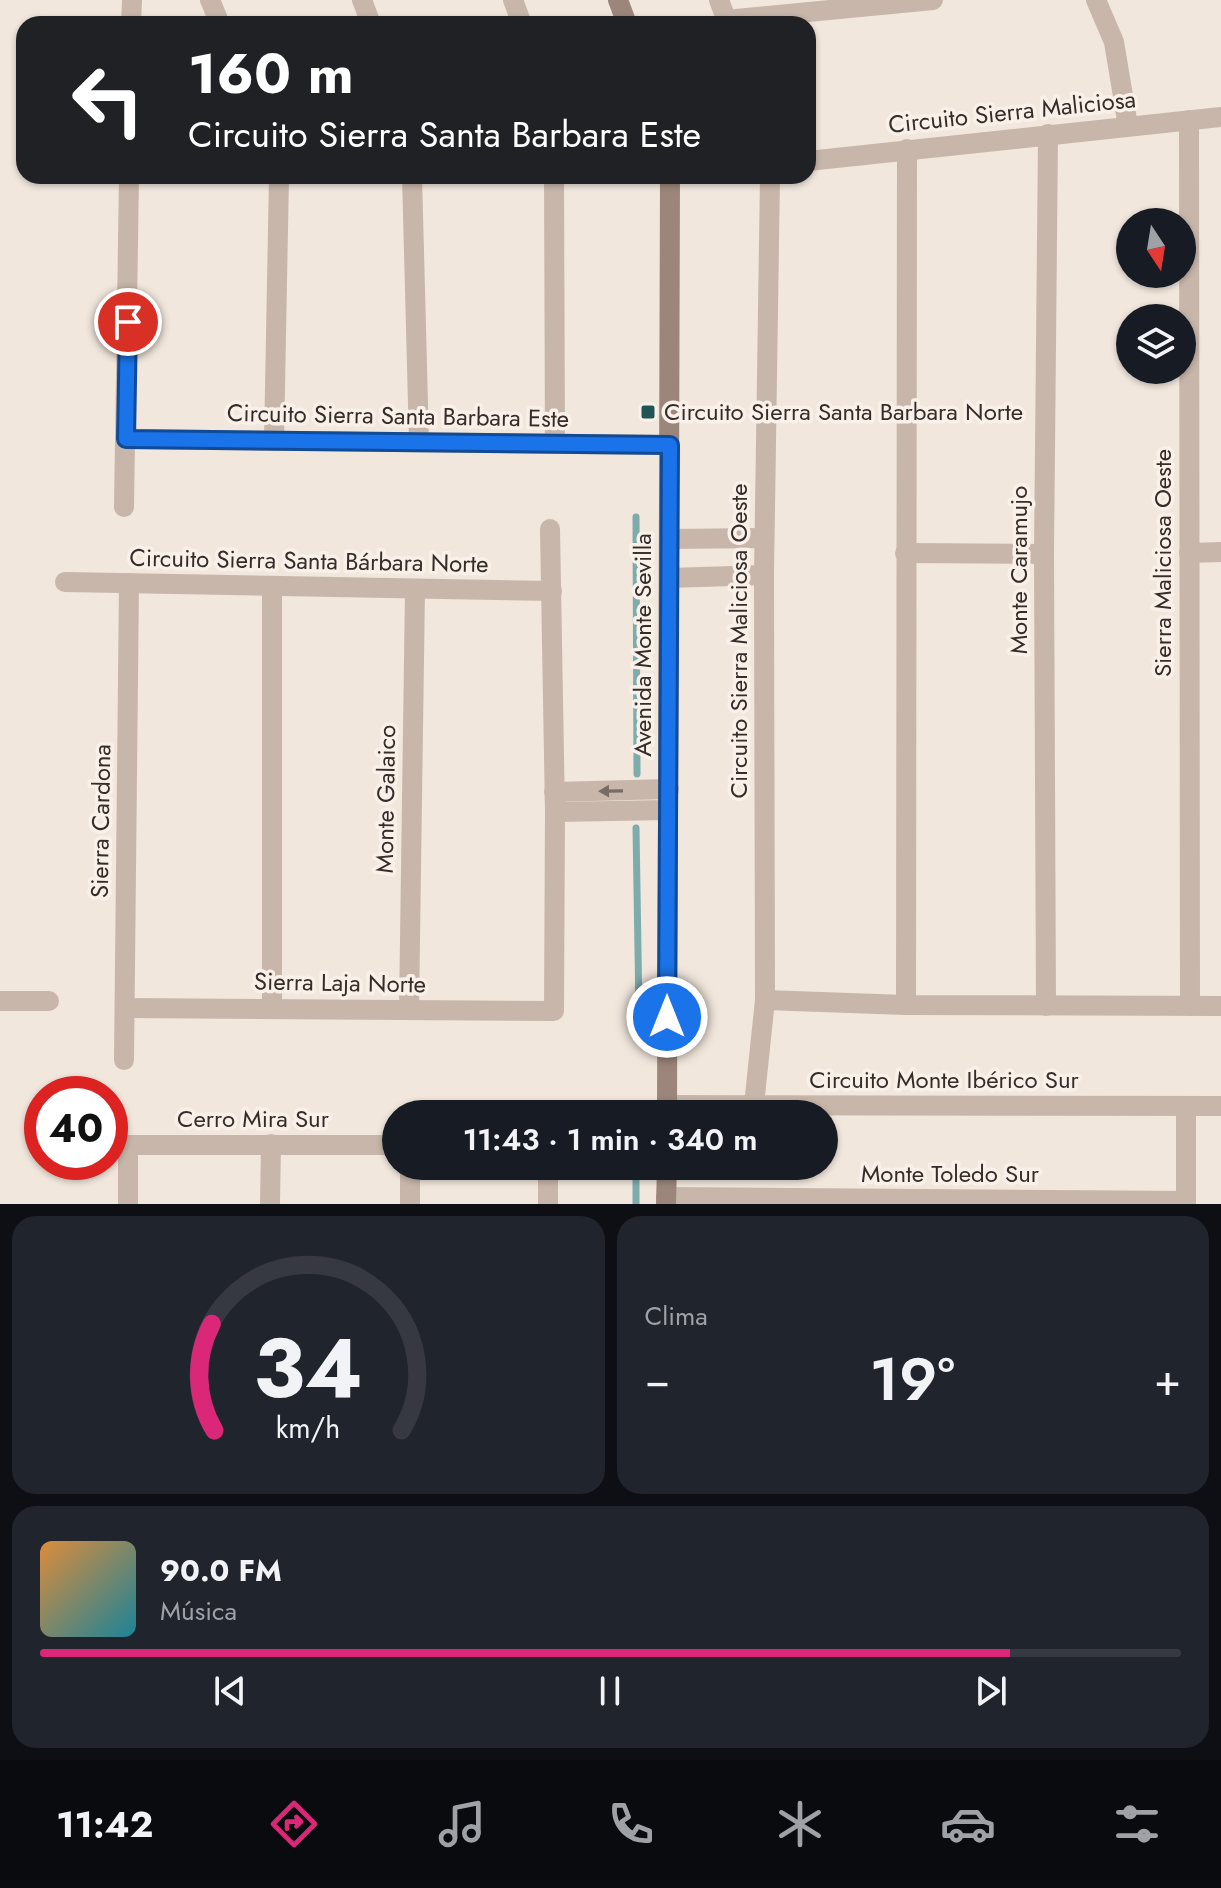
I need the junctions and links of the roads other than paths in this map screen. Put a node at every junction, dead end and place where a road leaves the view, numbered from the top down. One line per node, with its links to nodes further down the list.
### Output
1 (933, 0): 3 (street)
2 (1096, 0): 7 (street)
3 (870, 3): 4 (street)
4 (725, 15)
5 (1221, 117): 6 (street, Circuito Sierra Maliciosa)
6 (1189, 120): 7 (street, Circuito Sierra Maliciosa); 28 (street, Sierra Maliciosa Oeste)
7 (1128, 126): 8 (street, Circuito Sierra Maliciosa)
8 (1048, 134): 9 (street, Circuito Sierra Maliciosa); 29 (street, Monte Caramujo)
9 (907, 149): 10 (street, Circuito Sierra Maliciosa); 27 (street)
10 (816, 160)
11 (129, 184): 17 (street)
12 (279, 184): 18 (street)
13 (412, 184): 19 (street)
14 (554, 184): 20 (street)
15 (670, 184): 21 (street, Avenida Monte Sevilla)
16 (770, 184): 24 (street, Circuito Sierra Maliciosa Oeste)
17 (126, 439): 18 (street, Circuito Sierra Santa Barbara Este); 22 (street)
18 (274, 441): 19 (street, Circuito Sierra Santa Barbara Este)
19 (419, 442): 20 (street, Circuito Sierra Santa Barbara Este)
20 (555, 444): 21 (street, Circuito Sierra Santa Barbara Este)
21 (670, 445): 25 (street, Avenida Monte Sevilla)
22 (124, 507)
23 (550, 529): 36 (street)
24 (764, 538): 25 (street); 30 (street, Circuito Sierra Maliciosa Oeste)
25 (669, 539): 31 (street, Avenida Monte Sevilla)
26 (1221, 552): 28 (street)
27 (905, 553): 29 (street); 42 (street)
28 (1189, 553): 44 (street, Sierra Maliciosa Oeste)
29 (1044, 554): 43 (street, Monte Caramujo)
30 (764, 575): 31 (street); 39 (street, Circuito Sierra Maliciosa Oeste)
31 (669, 578): 37 (street, Avenida Monte Sevilla)
32 (65, 582): 33 (street, Circuito Sierra Santa Bárbara Norte)
33 (129, 583): 34 (street, Circuito Sierra Santa Bárbara Norte); 46 (street, Sierra Cardona)
34 (272, 586): 35 (street, Circuito Sierra Santa Bárbara Norte); 47 (street)
35 (415, 589): 36 (street, Circuito Sierra Santa Bárbara Norte); 48 (street, Monte Galaico)
36 (552, 591): 38 (street)
37 (668, 799): 38 (street); 50 (street, Avenida Monte Sevilla)
38 (555, 802): 48 (street, Sierra Laja Norte)
39 (765, 1000): 42 (street); 51 (street, Circuito Sierra Maliciosa Oeste)
40 (0, 1001): 41 (street)
41 (49, 1001)
42 (906, 1005): 43 (street)
43 (1046, 1006): 44 (street)
44 (1190, 1006): 45 (street)
45 (1221, 1006)
46 (125, 1008): 47 (street, Sierra Laja Norte); 49 (street, Sierra Cardona)
47 (272, 1009): 48 (street, Sierra Laja Norte)
48 (409, 1010)
49 (124, 1060)
50 (667, 1100)
51 (755, 1100)
52 (838, 1105): 53 (street, Circuito Monte Ibérico Sur)
53 (1186, 1106): 54 (street, Circuito Monte Ibérico Sur); 66 (street)
54 (1221, 1106)
55 (271, 1144): 56 (street, Cerro Mira Sur); 57 (street, Cerro Mira Sur); 68 (street)
56 (382, 1145)
57 (128, 1146)
58 (124, 1180): 67 (street)
59 (410, 1180): 69 (street)
60 (548, 1180): 70 (street)
61 (667, 1180): 62 (street)
62 (666, 1201): 63 (street, Monte Toledo Sur)
63 (760, 1201): 64 (street, Monte Toledo Sur)
64 (905, 1202): 65 (street, Monte Toledo Sur)
65 (1045, 1202): 66 (street, Monte Toledo Sur)
66 (1186, 1202)
67 (128, 1204)
68 (270, 1204)
69 (410, 1204)
70 (548, 1204)

